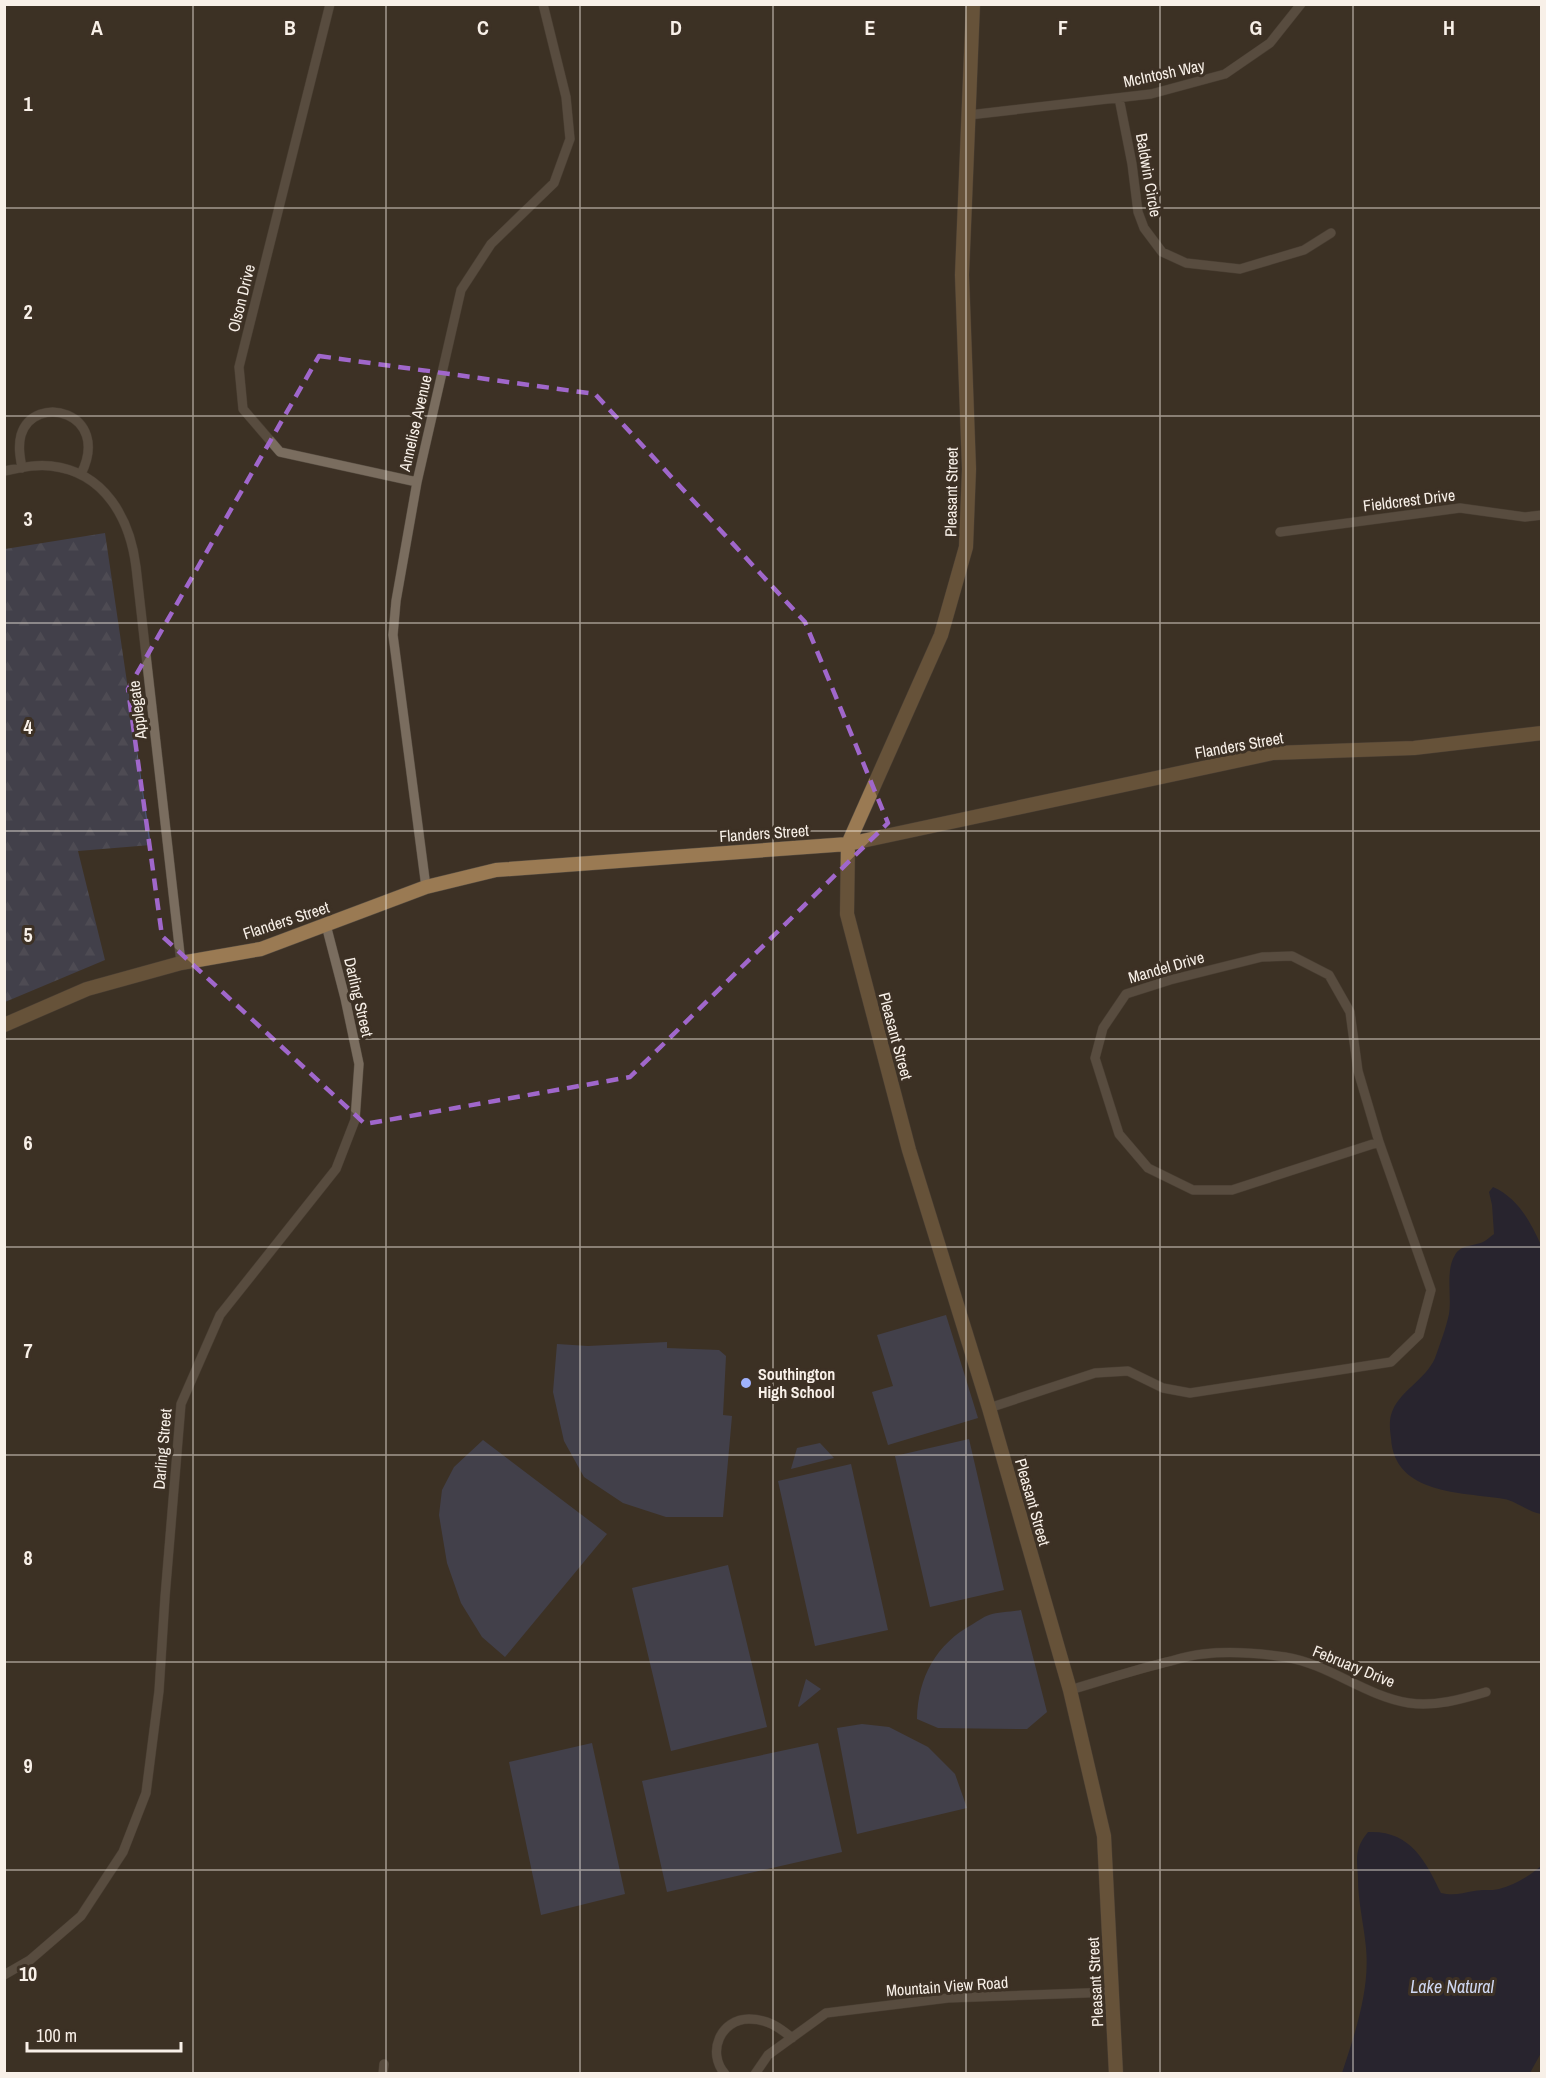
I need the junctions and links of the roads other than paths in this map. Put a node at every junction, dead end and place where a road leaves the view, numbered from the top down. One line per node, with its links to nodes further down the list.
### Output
1 (330, 4): 11 (street, Olson Drive)
2 (543, 4): 11 (street, Annelise Avenue)
3 (973, 4): 6 (street, Pleasant Street)
4 (1301, 4): 5 (street, McIntosh Way)
5 (1119, 98): 6 (street, McIntosh Way); 7 (street, Baldwin Circle)
6 (969, 115): 15 (street, Pleasant Street)
7 (1331, 233)
8 (22, 468): 9 (street, Applegate); 10 (street, Applegate); 10 (street)
9 (4, 471)
10 (81, 474): 18 (street, Applegate)
11 (417, 482): 16 (street, Annelise Avenue)
12 (1542, 515): 13 (street, Fieldcrest Drive)
13 (1280, 532)
14 (1542, 733): 15 (street, Flanders Street)
15 (848, 844): 16 (street, Flanders Street); 21 (street, Pleasant Street)
16 (426, 887): 17 (street, Flanders Street)
17 (326, 925): 18 (street, Flanders Street); 24 (street, Darling Street)
18 (181, 963): 19 (street, Flanders Street)
19 (4, 1025)
20 (1379, 1142): 20 (street, Mandel Drive); 21 (street, Mandel Drive)
21 (989, 1408): 22 (street, Pleasant Street)
22 (1070, 1690): 23 (street, February Drive); 25 (street, Pleasant Street)
23 (1486, 1692)
24 (4, 1975)
25 (1113, 1992): 26 (street, Mountain View Road); 29 (street, Pleasant Street)
26 (792, 2038): 27 (street); 28 (street, Mountain View Road)
27 (725, 2073)
28 (755, 2073)
29 (1116, 2073)

